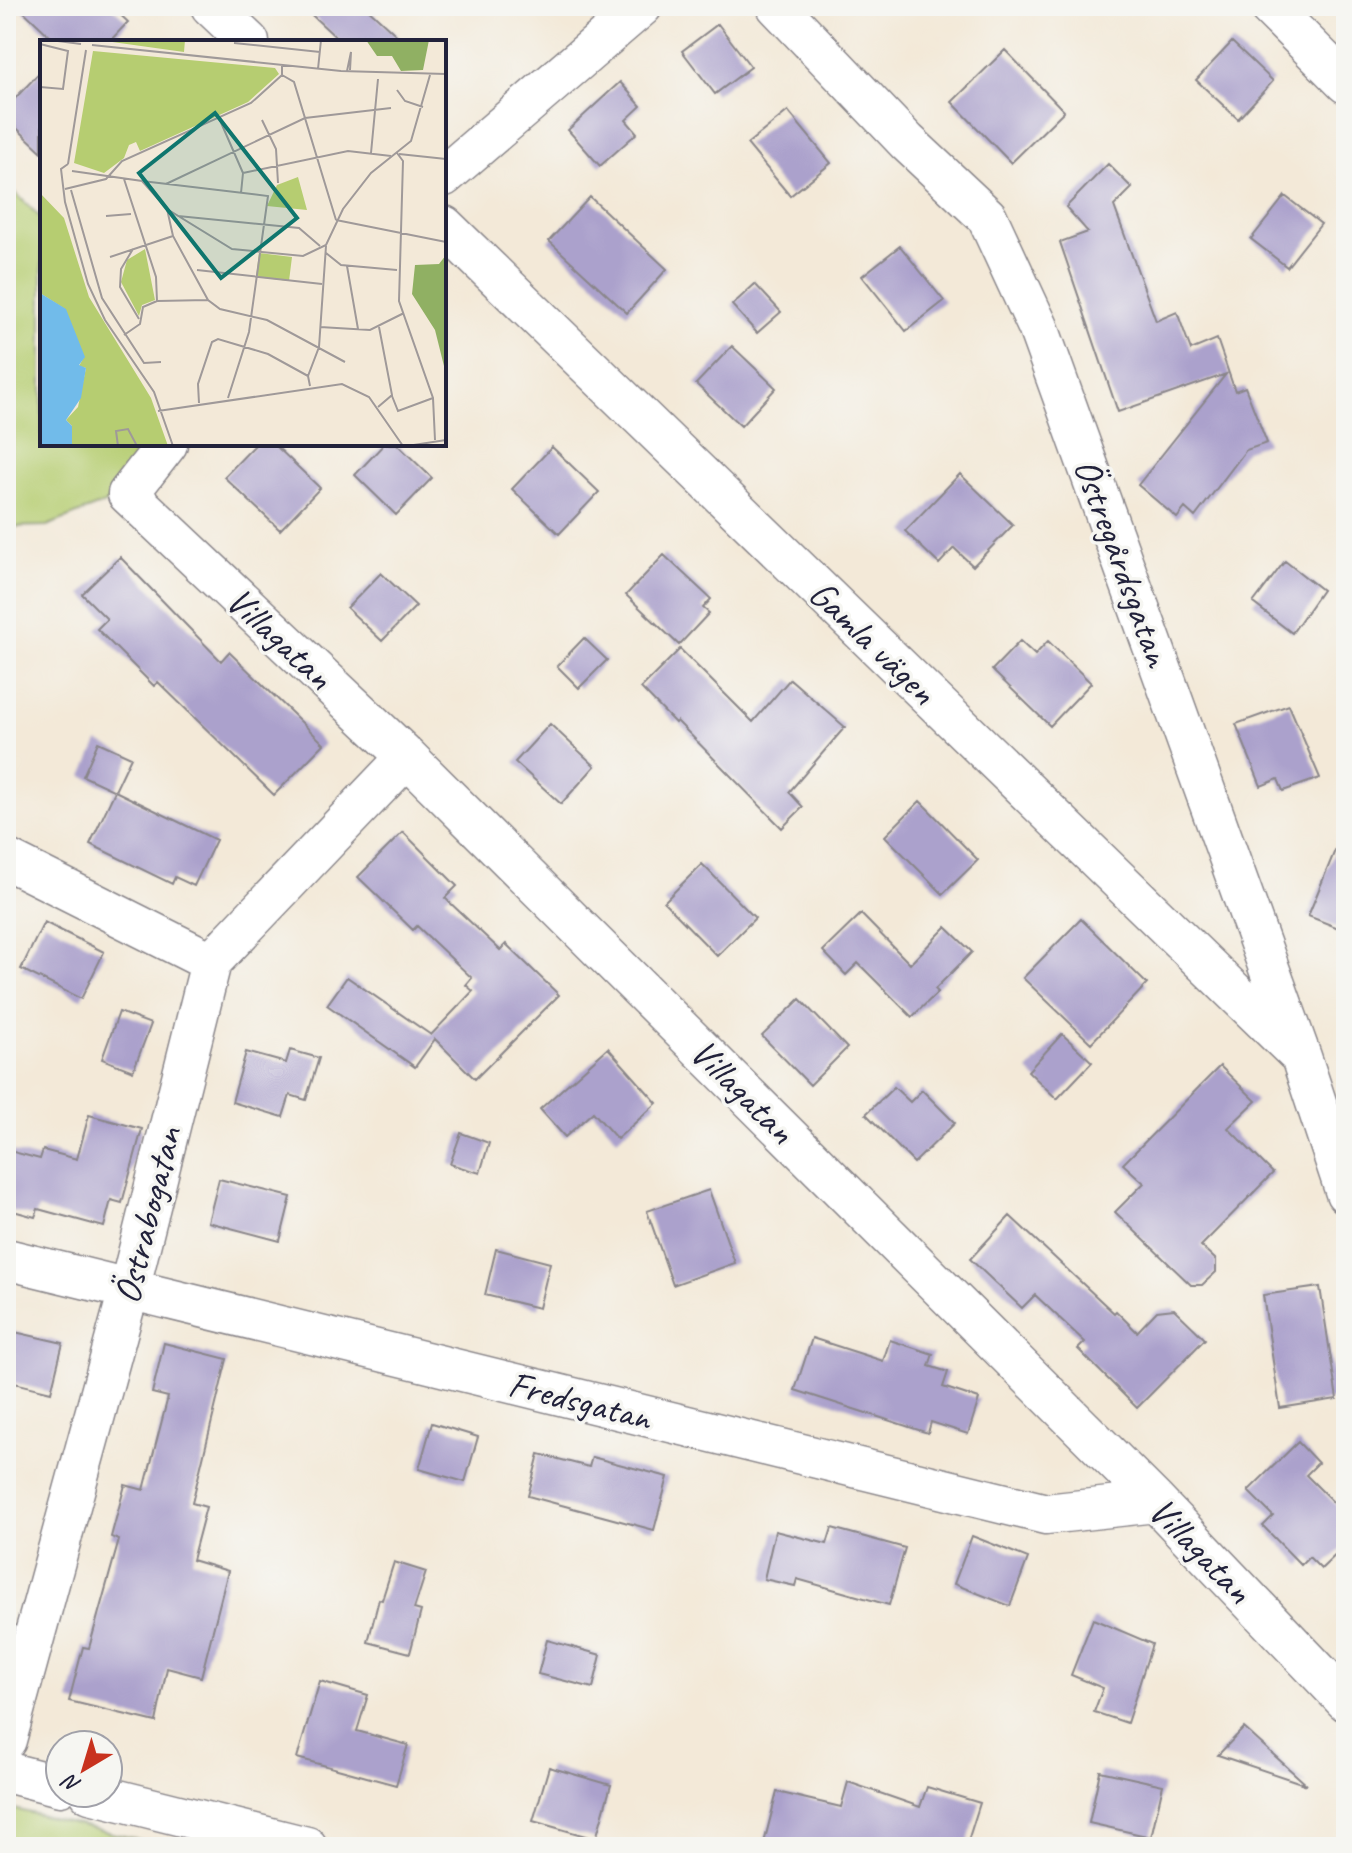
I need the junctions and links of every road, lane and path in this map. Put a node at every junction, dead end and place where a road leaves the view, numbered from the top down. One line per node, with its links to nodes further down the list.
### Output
1 (211, 6): 5 (street)
2 (642, 6): 7 (street)
3 (777, 6): 13 (street, Östregårdsgatan)
4 (1269, 6): 6 (street)
5 (247, 40)
6 (1346, 83)
7 (446, 174)
8 (446, 228): 13 (street, Gamla vägen)
9 (165, 446): 10 (street, Villagatan)
10 (407, 757): 12 (street, Östrabogatan); 17 (street, Villagatan)
11 (6, 859): 12 (street)
12 (211, 962): 16 (street, Östrabogatan)
13 (1301, 1057): 14 (street, Östregårdsgatan)
14 (1346, 1193)
15 (6, 1259): 16 (street, Fredsgatan)
16 (129, 1290): 17 (street, Fredsgatan); 19 (street, Östrabogatan)
17 (1156, 1502): 18 (street, Villagatan)
18 (1346, 1701)
19 (6, 1740)
20 (6, 1772): 21 (street)
21 (44, 1782)
22 (124, 1801): 23 (street)
23 (307, 1847)

